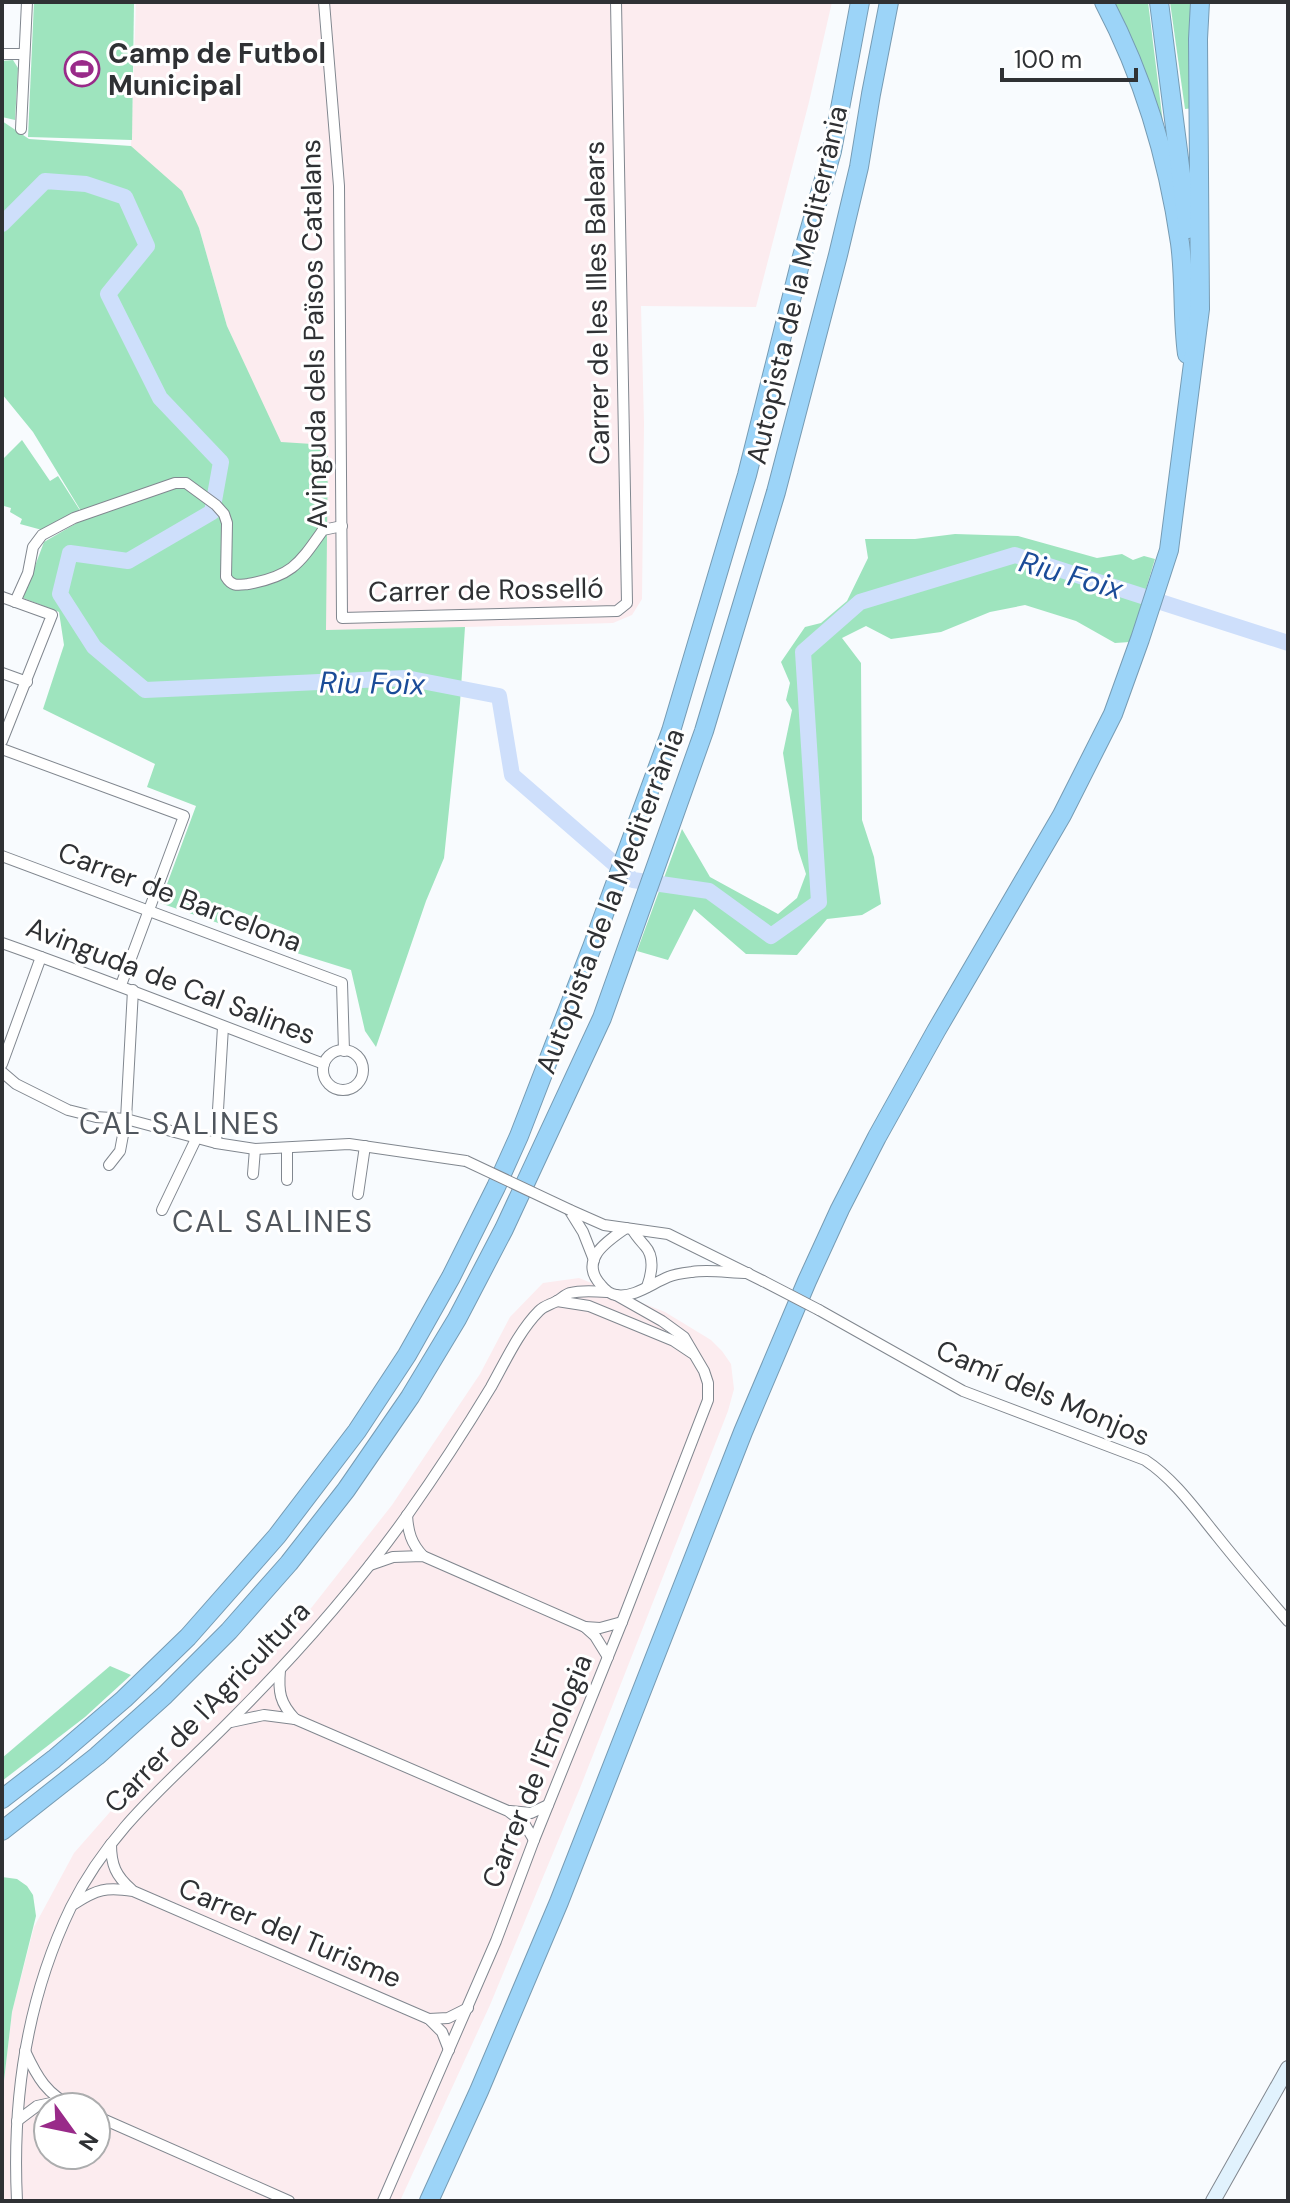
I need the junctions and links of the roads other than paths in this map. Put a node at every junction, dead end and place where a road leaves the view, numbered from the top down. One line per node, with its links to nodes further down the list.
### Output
1 (27, 2): 10 (street)
2 (324, 2): 13 (street, Avinguda dels Països Catalans)
3 (616, 2): 16 (street, Carrer de les Illes Balears)
4 (860, 2): 63 (highway, Autopista de la Mediterrània)
5 (889, 2): 62 (highway, Autopista de la Mediterrània)
6 (1104, 2): 12 (highway)
7 (1159, 2): 12 (highway)
8 (1200, 2): 12 (highway)
9 (2, 54): 10 (street)
10 (24, 54): 11 (street)
11 (21, 129)
12 (1191, 384): 84 (highway)
13 (342, 526): 15 (street); 17 (street, Avinguda dels Països Catalans)
14 (2, 597): 15 (street)
15 (15, 602): 19 (street)
16 (627, 603): 17 (street, Carrer de Rosselló)
17 (342, 618)
18 (2, 673): 19 (street)
19 (27, 682): 20 (street)
20 (2, 741)
21 (2, 749): 23 (street)
22 (2, 856): 23 (street, Carrer de Barcelona)
23 (148, 909): 26 (street); 29 (street, Carrer de Barcelona)
24 (2, 943): 25 (street, Avinguda de Cal Salines)
25 (41, 957): 26 (street, Avinguda de Cal Salines); 30 (street)
26 (121, 985): 27 (street, Avinguda de Cal Salines)
27 (133, 990): 28 (street, Avinguda de Cal Salines); 33 (street)
28 (223, 1027): 31 (street, Avinguda de Cal Salines); 35 (street)
29 (344, 1051): 31 (street); 31 (street)
30 (2, 1064)
31 (324, 1064)
32 (2, 1072): 33 (street, Camí dels Monjos)
33 (126, 1119): 34 (street, Camí dels Monjos); 39 (street)
34 (196, 1139): 35 (street, Camí dels Monjos); 43 (street)
35 (216, 1143): 38 (street, Camí dels Monjos)
36 (365, 1146): 37 (street, Camí dels Monjos); 42 (street); 44 (street, Camí dels Monjos, bridge)
37 (287, 1148): 38 (street, Camí dels Monjos); 41 (street)
38 (255, 1149): 40 (street)
39 (109, 1165)
40 (253, 1174)
41 (287, 1180)
42 (358, 1194)
43 (162, 1210)
44 (570, 1210): 45 (street, Camí dels Monjos); 46 (street)
45 (629, 1228): 46 (street); 47 (street, Camí dels Monjos); 48 (street)
46 (594, 1260): 49 (street)
47 (748, 1273): 48 (street); 55 (street, Camí dels Monjos, bridge)
48 (647, 1287): 49 (street)
49 (611, 1294): 50 (street); 51 (street)
50 (557, 1301): 51 (street); 52 (street, Carrer de l'Agricultura)
51 (694, 1355): 56 (street, Carrer de l'Enologia)
52 (407, 1515): 53 (street); 54 (street, Carrer de l'Agricultura)
53 (423, 1556): 54 (street); 57 (street)
54 (368, 1566): 59 (street, Carrer de l'Agricultura)
55 (1288, 1621)
56 (622, 1622): 57 (street); 58 (street, Carrer de l'Enologia)
57 (585, 1627): 58 (street)
58 (608, 1657): 64 (street, Carrer de l'Enologia)
59 (280, 1669): 60 (street); 61 (street, Carrer de l'Agricultura)
60 (295, 1719): 61 (street); 65 (street)
61 (229, 1722): 69 (street, Carrer de l'Agricultura)
62 (132, 1726): 66 (highway, Autopista de la Mediterrània); 68 (highway)
63 (2, 1799)
64 (548, 1805): 65 (street); 67 (street, Carrer de l'Enologia)
65 (508, 1811): 67 (street)
66 (2, 1831)
67 (534, 1840): 72 (street, Carrer de l'Enologia)
68 (2, 1843)
69 (111, 1844): 70 (street); 71 (street, Carrer de l'Agricultura)
70 (133, 1891): 71 (street, Carrer del Turisme); 73 (street, Carrer del Turisme)
71 (73, 1905): 74 (street, Carrer de l'Agricultura)
72 (468, 2008): 73 (street); 75 (street, Carrer de l'Enologia)
73 (429, 2019): 75 (street)
74 (24, 2050): 77 (street); 79 (street, Carrer de l'Agricultura)
75 (449, 2050): 83 (street, Carrer de l'Enologia)
76 (1288, 2068): 85 (main road)
77 (50, 2091)
78 (32, 2110): 79 (street)
79 (17, 2121): 81 (street, Carrer de l'Agricultura)
80 (112, 2123): 82 (street)
81 (17, 2201)
82 (289, 2201)
83 (383, 2201)
84 (429, 2201)
85 (1213, 2201)

